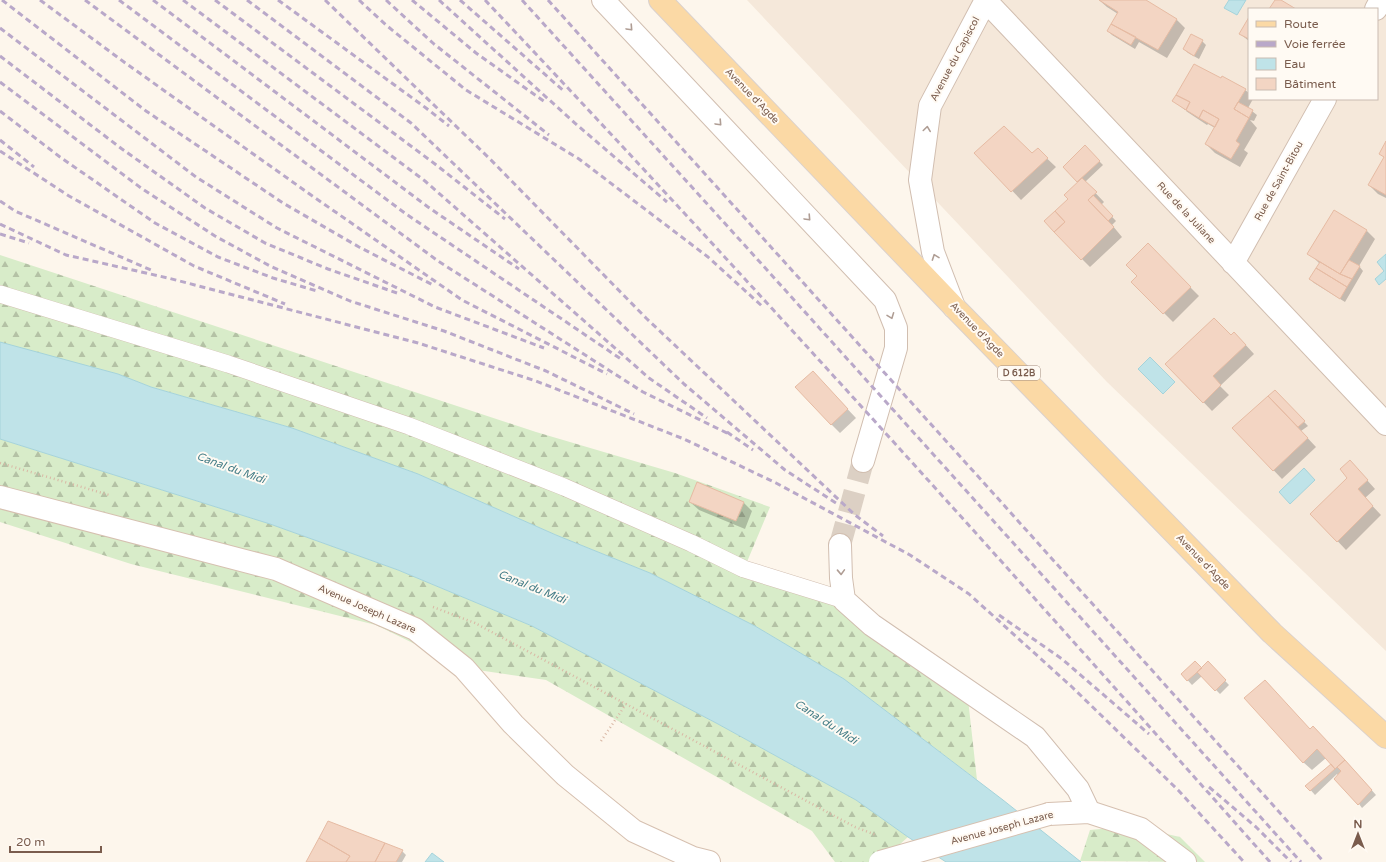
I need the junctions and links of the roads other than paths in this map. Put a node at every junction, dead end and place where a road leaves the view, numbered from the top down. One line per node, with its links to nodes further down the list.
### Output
1 (603, 0): 9 (street, one-way to 9)
2 (660, 0): 7 (main road, Avenue d'Agde / D 612B)
3 (987, 0): 5 (street, Rue de la Juliane); 7 (street, Avenue du Capiscol, one-way to 3)
4 (1324, 100): 5 (street, Rue de Saint-Bitou)
5 (1233, 263): 8 (street, Rue de la Juliane)
6 (0, 294): 12 (lane)
7 (954, 307): 13 (main road, Avenue d'Agde / D 612B)
8 (1386, 424)
9 (863, 461)
10 (0, 497): 15 (street, Avenue Joseph Lazare)
11 (840, 545): 12 (street, one-way to 12)
12 (844, 600): 14 (street)
13 (1386, 737)
14 (1089, 812): 16 (street, Avenue Joseph Lazare, bridge); 17 (street, Avenue Joseph Lazare)
15 (709, 862)
16 (879, 862)
17 (1185, 862)

